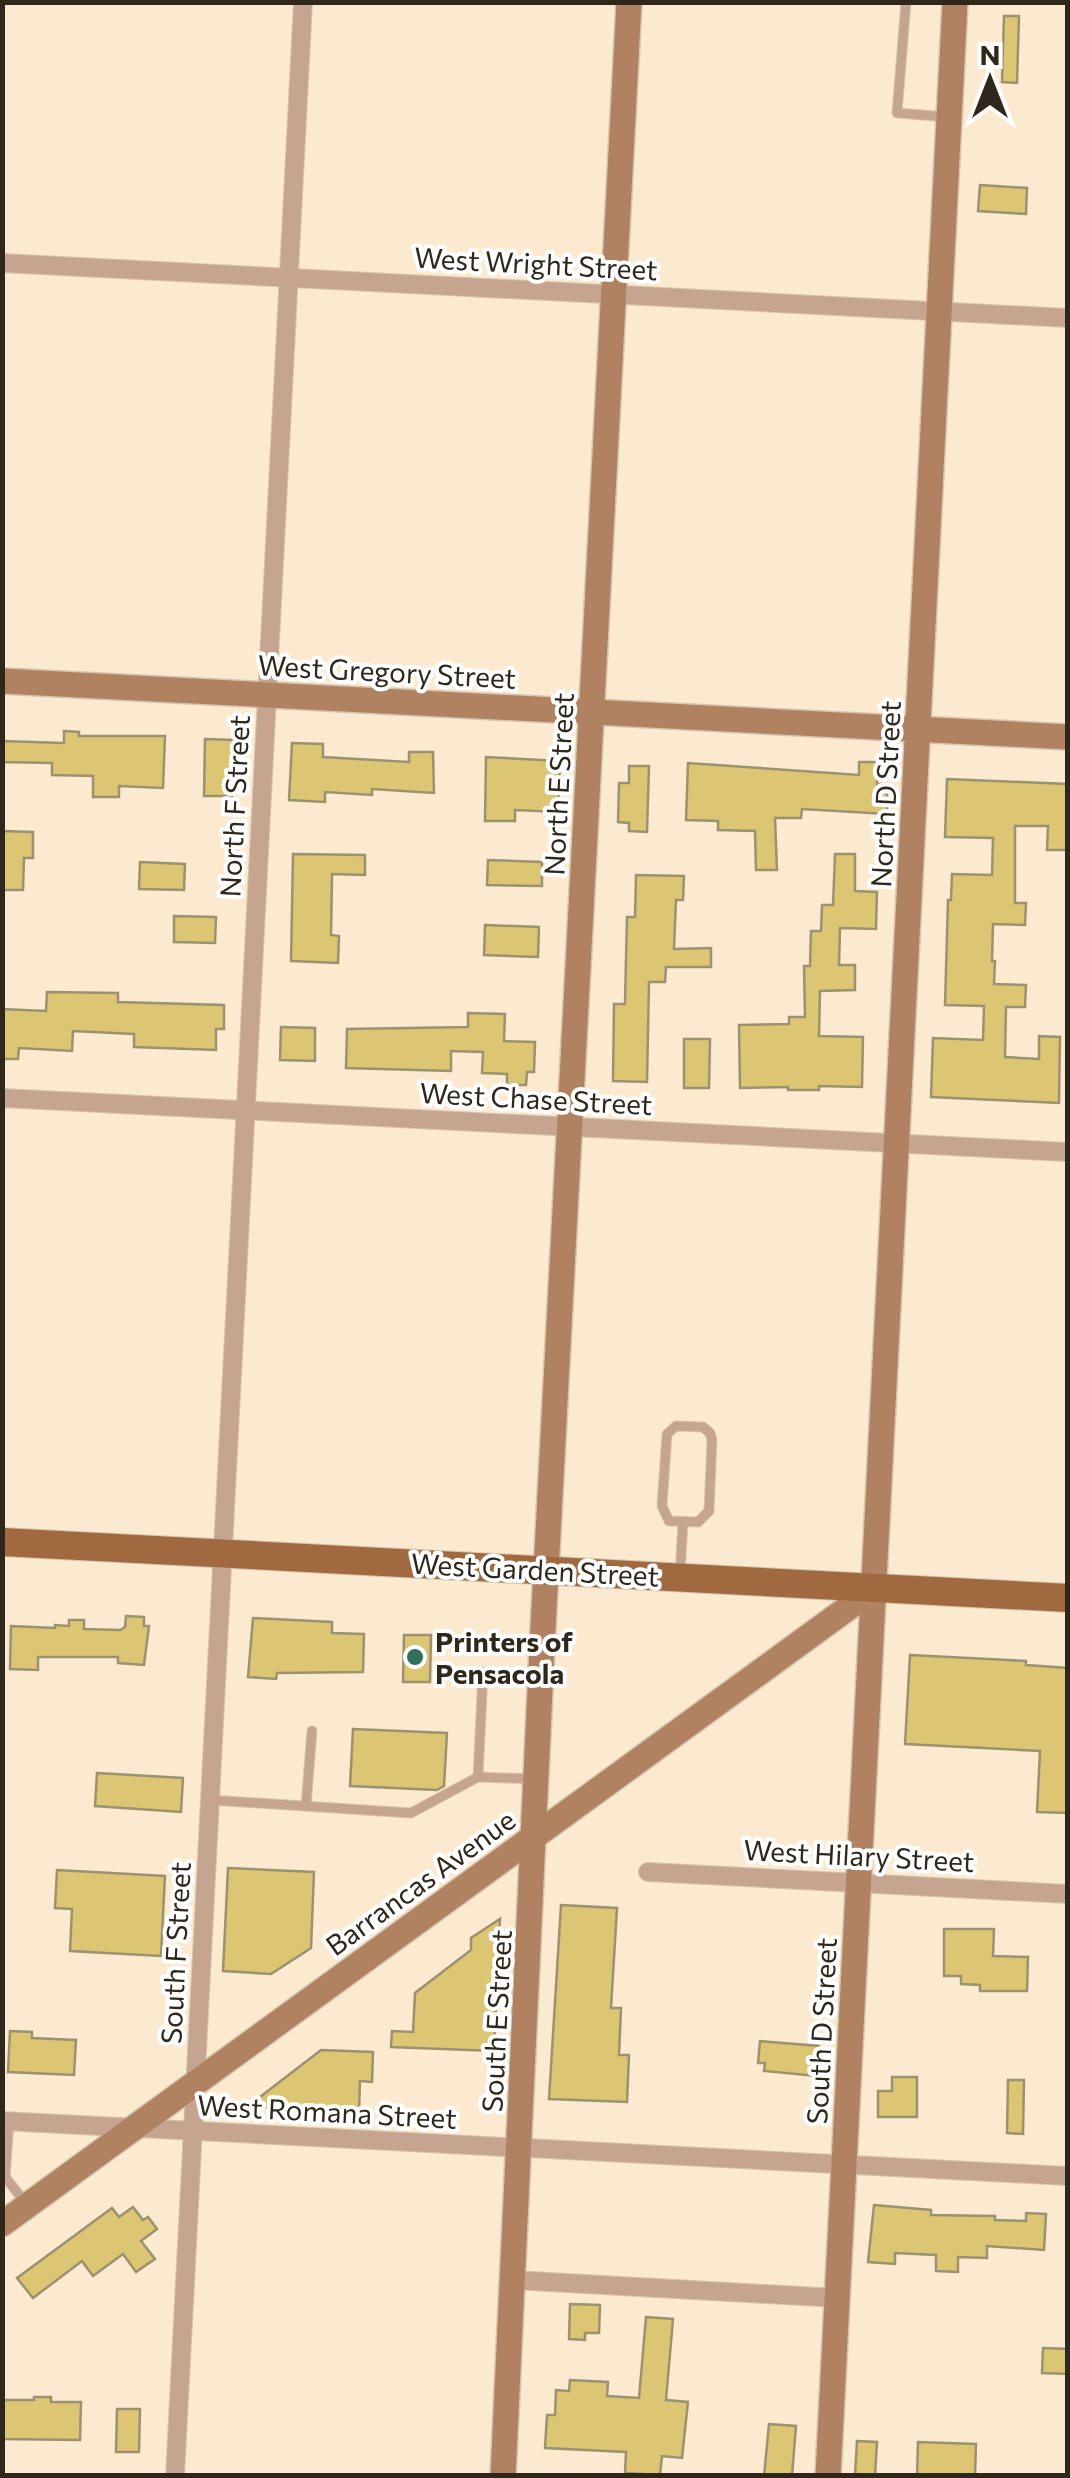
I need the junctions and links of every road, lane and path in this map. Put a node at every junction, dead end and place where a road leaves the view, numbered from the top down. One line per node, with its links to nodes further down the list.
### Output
1 (303, 2): 7 (street, North F Street)
2 (629, 2): 8 (street, North E Street)
3 (906, 2): 5 (lane)
4 (955, 2): 5 (street, North D Street)
5 (949, 117): 9 (street, North D Street)
6 (2, 263): 7 (street, West Wright Street)
7 (288, 278): 8 (street, West Wright Street); 12 (street, North F Street)
8 (614, 295): 9 (street, West Wright Street); 13 (street, North E Street)
9 (939, 312): 10 (street, West Wright Street); 14 (street, North D Street)
10 (1068, 318)
11 (2, 681): 12 (street, West Gregory Street)
12 (267, 695): 13 (street, West Gregory Street); 17 (street, North F Street)
13 (592, 712): 14 (street, West Gregory Street); 18 (street, North E Street)
14 (918, 729): 15 (street, West Gregory Street); 19 (street, North D Street)
15 (1068, 736)
16 (2, 1098): 17 (street, West Chase Street)
17 (246, 1111): 18 (street, West Chase Street); 23 (street, North F Street)
18 (570, 1128): 19 (street, West Chase Street); 24 (street, North E Street)
19 (897, 1144): 20 (street, West Chase Street); 26 (street, North D Street)
20 (1068, 1152)
21 (684, 1522): 21 (lane); 25 (lane)
22 (2, 1542): 23 (main road, West Garden Street)
23 (223, 1553): 24 (main road, West Garden Street); 32 (street, South F Street)
24 (547, 1569): 25 (main road, West Garden Street); 31 (street, South E Street)
25 (680, 1578): 26 (main road, West Garden Street)
26 (874, 1590): 27 (main road, West Garden Street); 34 (street, Barrancas Avenue); 36 (street, South D Street)
27 (1068, 1598)
28 (483, 1672): 30 (lane)
29 (312, 1731): 33 (lane)
30 (478, 1777): 31 (lane); 33 (lane)
31 (537, 1779): 34 (street, South E Street)
32 (210, 1800): 33 (lane); 38 (street, South F Street)
33 (306, 1806)
34 (534, 1835): 38 (street, Barrancas Avenue); 42 (street, South E Street)
35 (648, 1872): 36 (street, West Hilary Street)
36 (860, 1882): 37 (street, West Hilary Street); 43 (street, South D Street)
37 (1068, 1894)
38 (195, 2084): 40 (street, Barrancas Avenue); 41 (street, South F Street)
39 (6, 2122): 40 (street, West Romana Street); 45 (lane)
40 (135, 2128): 41 (street, West Romana Street); 46 (street, Barrancas Avenue)
41 (193, 2131): 42 (street, West Romana Street); 50 (street, South F Street)
42 (520, 2148): 43 (street, West Romana Street); 48 (street, South E Street)
43 (844, 2164): 44 (street, West Romana Street); 49 (street, South D Street)
44 (1068, 2176)
45 (4, 2178): 46 (lane)
46 (28, 2205): 47 (street, Barrancas Avenue)
47 (2, 2224)
48 (513, 2280): 49 (street); 51 (street, South E Street)
49 (837, 2298): 52 (street, South D Street)
50 (175, 2476)
51 (502, 2476)
52 (828, 2476)

